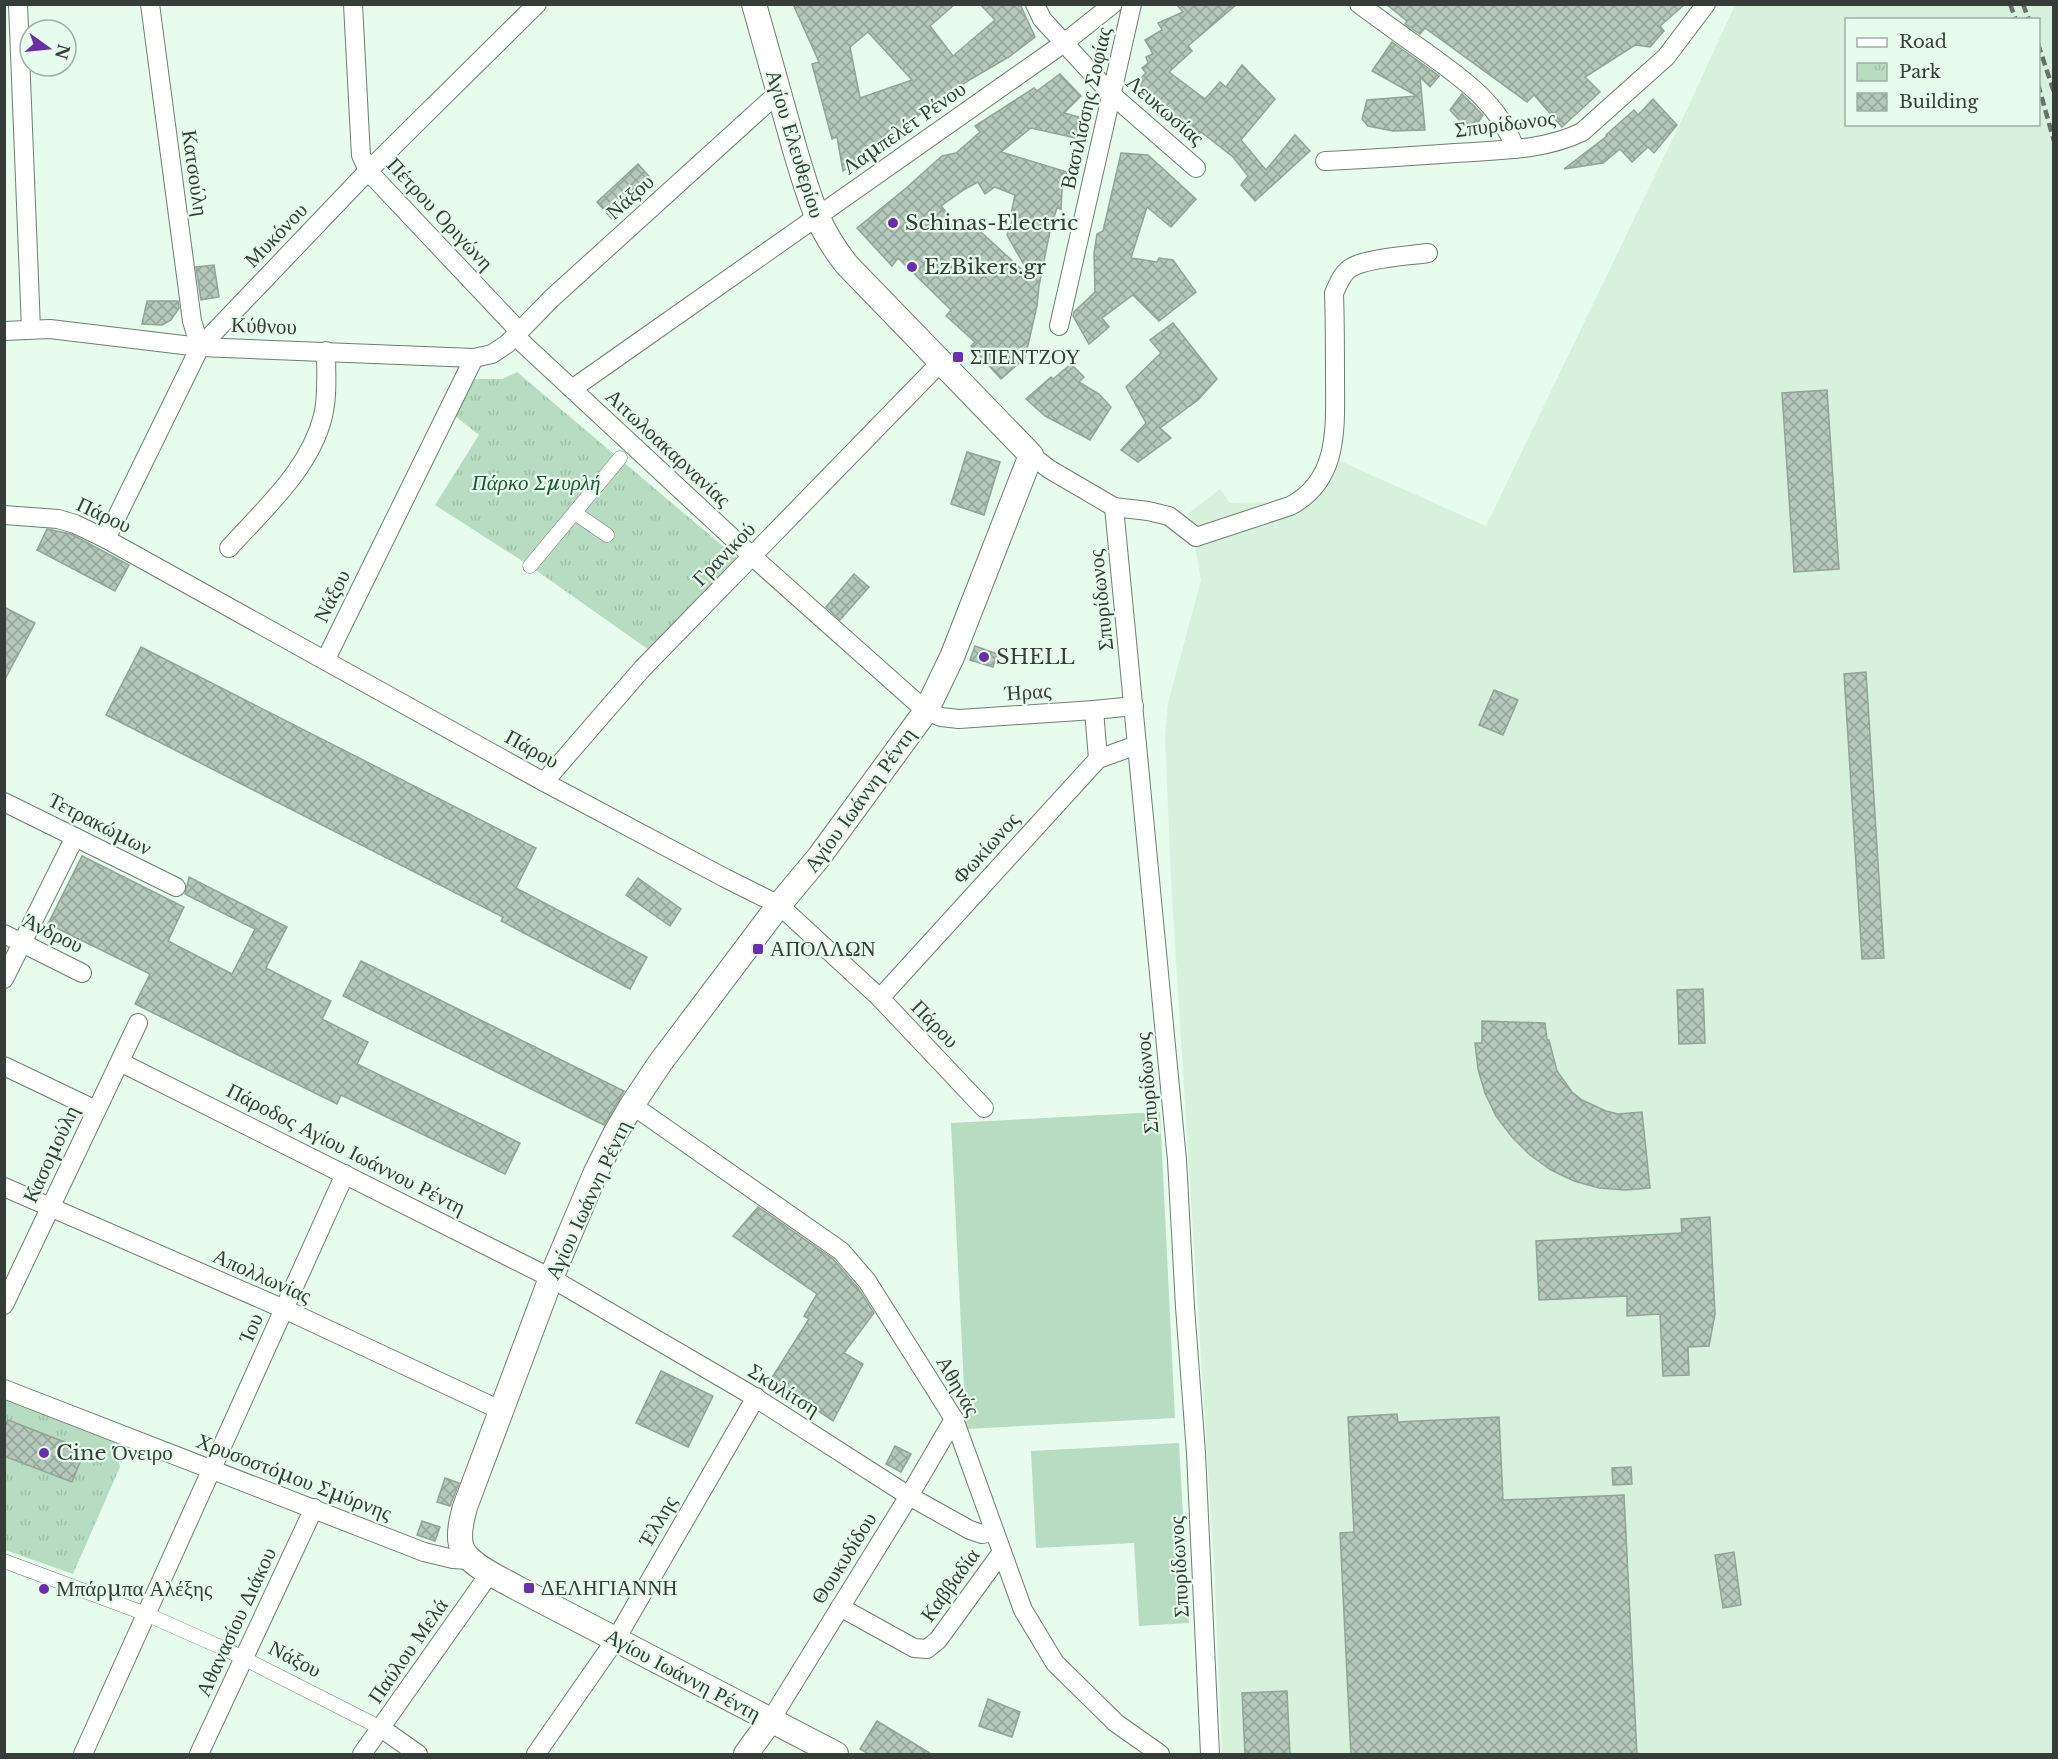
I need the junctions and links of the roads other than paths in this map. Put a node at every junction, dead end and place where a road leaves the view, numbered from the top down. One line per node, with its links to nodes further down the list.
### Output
1 (18, 4): 21 (street)
2 (150, 4): 24 (street, Κατσούλη)
3 (352, 4): 17 (street, Πέτρου Οριγώνη)
4 (537, 4): 17 (street, Μυκόνου)
5 (754, 4): 12 (street, Αγίου Ελευθερίου)
6 (1035, 4): 11 (street, Λευκωσίας)
7 (1113, 4): 11 (street, Λαμπελέτ Ρένου)
8 (1132, 4): 13 (street, Βασιλίσσης Σοφίας)
9 (1359, 4): 14 (street)
10 (1706, 4): 14 (street, Σπυρίδωνος)
11 (1064, 43): 13 (street, Λευκωσίας); 18 (street, Λαμπελέτ Ρένου)
12 (778, 93): 18 (street, Αγίου Ελευθερίου); 23 (street, Νάξου)
13 (1111, 94): 16 (street, Λευκωσίας); 20 (street, Βασιλίσσης Σοφίας)
14 (1515, 149): 15 (street, Σπυρίδωνος)
15 (1325, 161)
16 (1196, 168)
17 (368, 171): 23 (street, Πέτρου Οριγώνη); 24 (street, Μυκόνου)
18 (816, 216): 27 (street, Αγίου Ελευθερίου); 28 (street, Λαμπελέτ Ρένου)
19 (1428, 253): 31 (street)
20 (1059, 326)
21 (31, 329): 22 (street, Κύθνου); 24 (street, Κύθνου)
22 (4, 332)
23 (517, 334): 26 (street, Κύθνου); 28 (street, Αιτωλοακαρνανίας)
24 (200, 347): 25 (street, Κύθνου); 35 (street, Μυκόνου)
25 (326, 351): 26 (street, Κύθνου); 36 (street)
26 (474, 358): 39 (street, Νάξου)
27 (941, 362): 29 (street, Αγίου Ελευθερίου); 37 (street, Γρανικού)
28 (572, 389): 37 (street, Αιτωλοακαρνανίας)
29 (1031, 455): 31 (street); 42 (street, Αγίου Ιωάννη Ρέντη)
30 (620, 458): 32 (street)
31 (1114, 507): 40 (street, Σπυρίδωνος)
32 (575, 513): 34 (street); 38 (street)
33 (4, 515): 35 (street, Πάρου)
34 (607, 535)
35 (106, 539): 39 (street, Πάρου)
36 (229, 548)
37 (753, 557): 42 (street, Αιτωλοακαρνανίας); 45 (street, Γρανικού)
38 (530, 566)
39 (326, 659): 45 (street, Πάρου)
40 (1134, 706): 41 (street, Ήρας); 43 (street, Σπυρίδωνος)
41 (1094, 710): 42 (street, Ήρας); 44 (street)
42 (926, 711): 49 (street, Αγίου Ιωάννη Ρέντη)
43 (1137, 745): 44 (street, Φωκίωνος); 93 (street, Σπυρίδωνος)
44 (1098, 759): 54 (street, Φωκίωνος)
45 (544, 782): 49 (street, Πάρου)
46 (4, 802): 47 (street, Τετρακώμων)
47 (75, 837): 48 (street, Τετρακώμων); 51 (street)
48 (176, 888)
49 (779, 905): 54 (street, Πάρου); 58 (street, Αγίου Ιωάννη Ρέντη)
50 (4, 934): 51 (street, Άνδρου)
51 (22, 943): 52 (street, Άνδρου); 53 (street)
52 (82, 973)
53 (4, 979)
54 (880, 998): 59 (street, Πάρου)
55 (138, 1023): 56 (street, Κασομούλη)
56 (120, 1062): 60 (street, Κασομούλη); 61 (street, Πάροδος Αγίου Ιωάννου Ρέντη)
57 (4, 1066): 60 (street)
58 (632, 1105): 64 (street, Αγίου Ιωάννη Ρέντη); 70 (street, Αθηνάς)
59 (984, 1108)
60 (96, 1110): 63 (street, Κασομούλη)
61 (345, 1174): 64 (street, Πάροδος Αγίου Ιωάννου Ρέντη); 66 (street, Ίου)
62 (4, 1187): 63 (street, Απολλωνίας)
63 (50, 1207): 65 (street, Κασομούλη); 66 (street, Απολλωνίας)
64 (551, 1278): 68 (street, Σκυλίτση); 69 (street, Αγίου Ιωάννη Ρέντη)
65 (4, 1305)
66 (284, 1310): 69 (street, Απολλωνίας); 71 (street, Ίου)
67 (4, 1389): 71 (street, Χρυσοστόμου Σμύρνης)
68 (756, 1398): 72 (street, Σκυλίτση); 81 (street, Έλλης)
69 (500, 1410): 76 (street, Αγίου Ιωάννη Ρέντη)
70 (954, 1419): 72 (street, Θουκυδίδου); 74 (street, Αθηνάς)
71 (212, 1469): 73 (street, Χρυσοστόμου Σμύρνης); 80 (street, Ίου)
72 (909, 1496): 74 (street, Σκυλίτση); 79 (street, Θουκυδίδου)
73 (314, 1508): 76 (street, Χρυσοστόμου Σμύρνης); 82 (street, Αθανασίου Διάκου)
74 (994, 1532): 75 (street, Αθηνάς)
75 (1002, 1552): 79 (street, Καββαδία); 92 (street, Αθηνάς)
76 (468, 1560): 78 (street, Αγίου Ιωάννη Ρέντη)
77 (4, 1561): 80 (street, Νάξου)
78 (490, 1573): 81 (street, Αγίου Ιωάννη Ρέντη); 84 (street, Παύλου Μελά)
79 (840, 1607): 83 (street, Θουκυδίδου)
80 (146, 1614): 82 (street, Νάξου); 85 (street, Ίου)
81 (616, 1639): 83 (street, Αγίου Ιωάννη Ρέντη); 89 (street, Έλλης)
82 (245, 1659): 84 (street, Νάξου); 86 (street, Αθανασίου Διάκου)
83 (770, 1721): 90 (street); 91 (street, Αγίου Ιωάννη Ρέντη)
84 (381, 1728): 87 (street, Παύλου Μελά); 88 (street, Νάξου)
85 (82, 1755)
86 (199, 1755)
87 (362, 1755)
88 (418, 1755)
89 (536, 1755)
90 (746, 1755)
91 (836, 1755)
92 (1160, 1755)
93 (1210, 1755)

